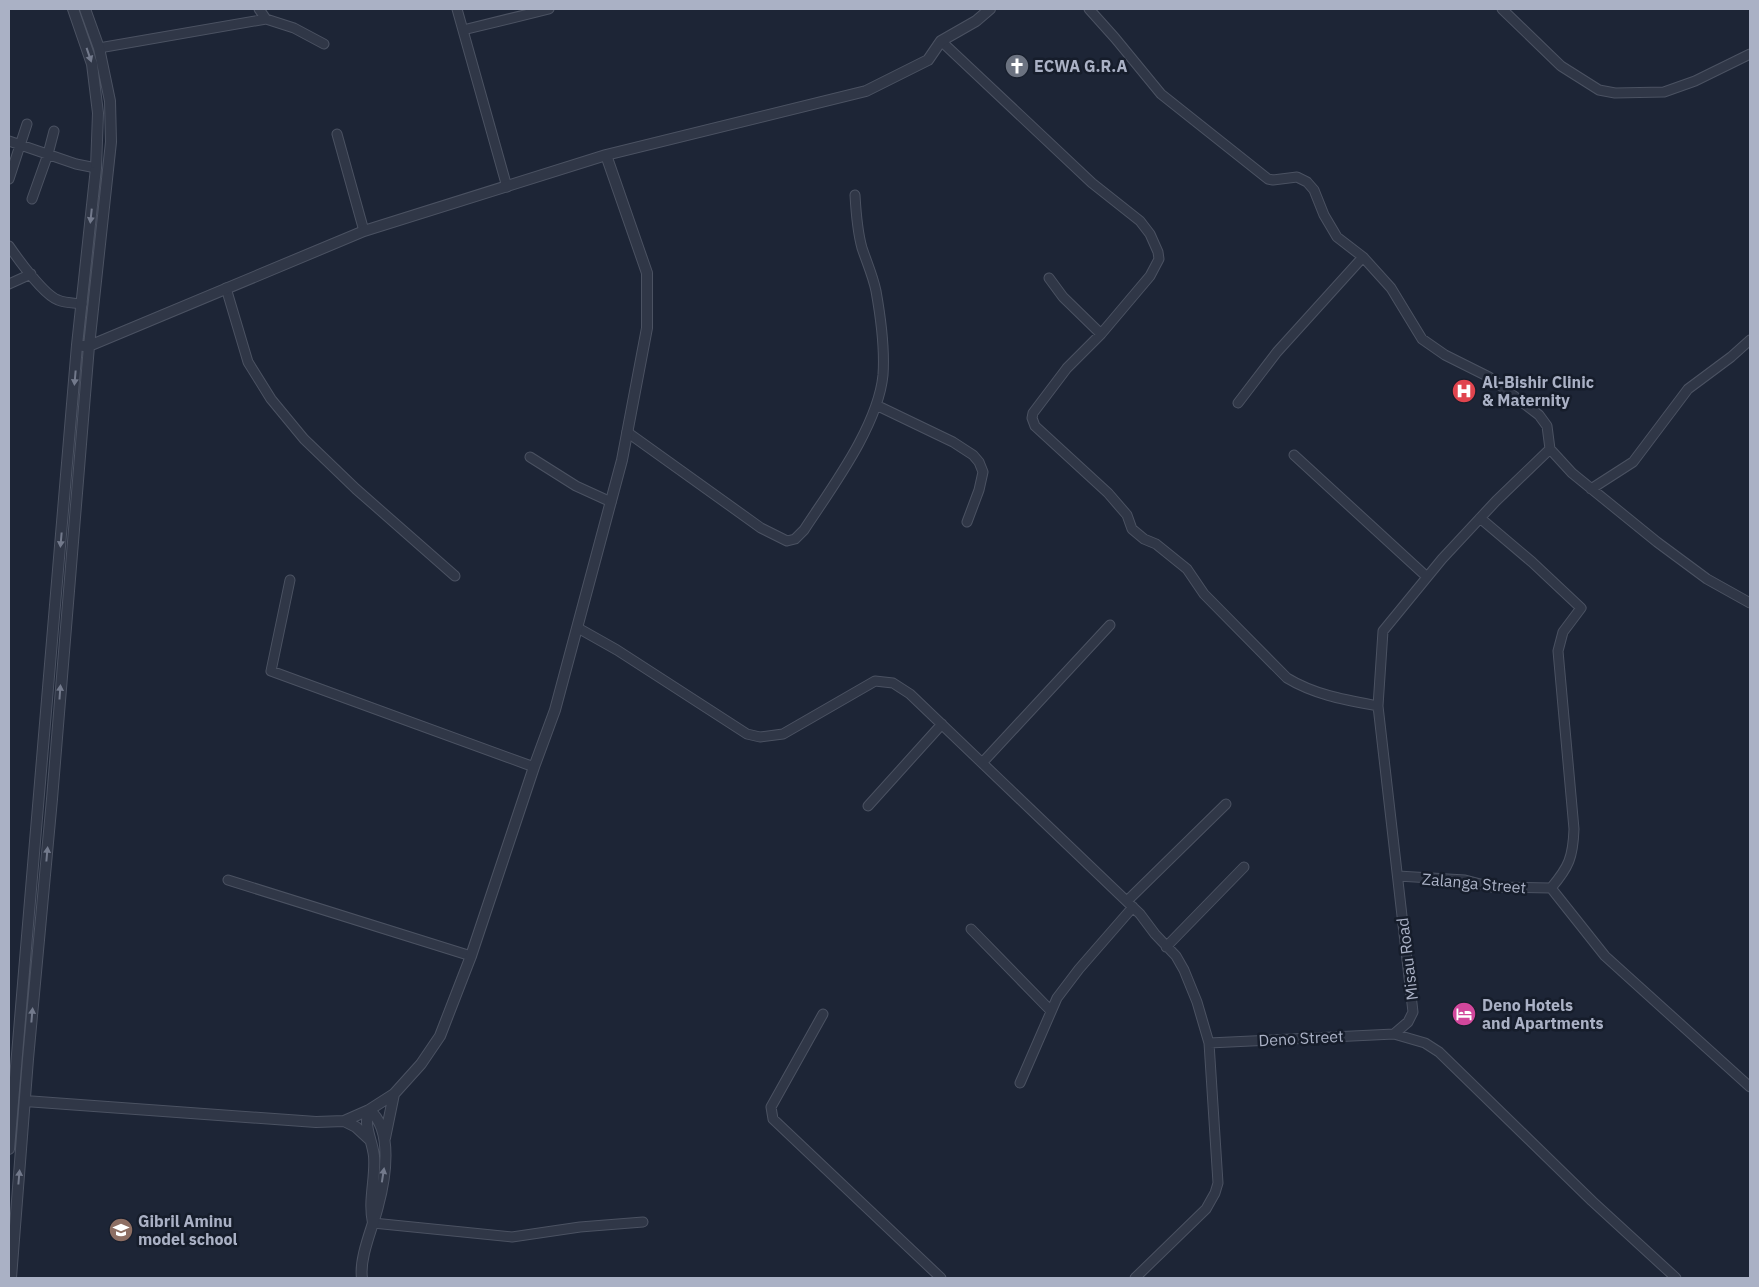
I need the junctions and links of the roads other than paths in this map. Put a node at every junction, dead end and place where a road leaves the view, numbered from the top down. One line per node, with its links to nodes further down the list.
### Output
1 (73, 9): 22 (street, one-way to 22)
2 (85, 9): 13 (street)
3 (259, 9): 9 (street)
4 (457, 9): 10 (street)
5 (549, 9): 10 (street)
6 (990, 9): 11 (street)
7 (1089, 9): 29 (street)
8 (1502, 9): 14 (street)
9 (266, 19): 12 (street); 13 (street)
10 (463, 30): 24 (street)
11 (942, 41): 21 (street); 35 (street)
12 (324, 44)
13 (99, 48): 38 (street)
14 (1750, 54)
15 (27, 124): 19 (street)
16 (54, 131): 20 (street)
17 (337, 134): 27 (street)
18 (9, 141): 19 (street)
19 (21, 145): 20 (street); 23 (street)
20 (48, 154): 22 (street); 26 (street)
21 (606, 155): 24 (street); 41 (street)
22 (96, 168): 34 (street, one-way to 34)
23 (9, 179)
24 (507, 186): 27 (street)
25 (855, 195): 40 (street)
26 (32, 199)
27 (364, 231): 33 (street)
28 (9, 246): 30 (street)
29 (1362, 257): 39 (street); 42 (street)
30 (31, 274): 32 (street); 34 (street)
31 (1049, 278): 35 (street)
32 (9, 284)
33 (226, 288): 38 (street); 49 (street)
34 (82, 304): 37 (street)
35 (1101, 334): 55 (street)
36 (1750, 340): 45 (street)
37 (77, 345): 38 (street); 66 (street, one-way to 66)
38 (89, 346): 67 (street, one-way to 38)
39 (1238, 403)
40 (876, 405): 41 (street); 48 (street)
41 (627, 432): 46 (street)
42 (1550, 449): 45 (street); 47 (street, Misau Road)
43 (1294, 455): 50 (street)
44 (530, 457): 46 (street)
45 (1591, 489): 52 (street)
46 (611, 502): 54 (street)
47 (1480, 518): 50 (street, Misau Road); 64 (street)
48 (967, 522)
49 (455, 576)
50 (1427, 577): 55 (street, Misau Road)
51 (290, 580): 58 (street)
52 (1750, 603)
53 (1110, 625): 57 (street)
54 (578, 628): 56 (street); 58 (street)
55 (1378, 706): 62 (street, Misau Road)
56 (942, 724): 57 (street); 60 (street)
57 (982, 762): 65 (street)
58 (534, 768): 70 (street)
59 (1226, 804): 65 (street)
60 (868, 806)
61 (1244, 868): 69 (street)
62 (1398, 876): 64 (street, Zalanga Street); 73 (street, Misau Road)
63 (228, 880): 70 (street)
64 (1552, 888): 77 (street)
65 (1130, 904): 69 (street); 71 (street)
66 (27, 924): 67 (street); 75 (street)
67 (40, 926): 79 (street, one-way to 67)
68 (971, 928): 71 (street)
69 (1166, 947): 74 (street)
70 (471, 956): 78 (street)
71 (1051, 1012): 76 (street)
72 (823, 1014): 90 (street)
73 (1394, 1034): 74 (street, Deno Street); 92 (street, Deno Street)
74 (1208, 1043): 91 (street)
75 (13, 1057): 84 (street)
76 (1020, 1083)
77 (1750, 1087)
78 (394, 1094): 80 (street); 82 (street)
79 (25, 1101): 81 (street); 87 (street, one-way to 79)
80 (369, 1110): 81 (street); 82 (street); 83 (street)
81 (344, 1120): 83 (street)
82 (385, 1139): 86 (street, one-way to 82)
83 (370, 1140): 86 (street)
84 (9, 1149)
85 (643, 1222): 86 (street)
86 (372, 1223): 89 (street)
87 (10, 1262): 88 (street)
88 (11, 1278)
89 (362, 1278)
90 (941, 1278)
91 (1135, 1278)
92 (1676, 1278)

